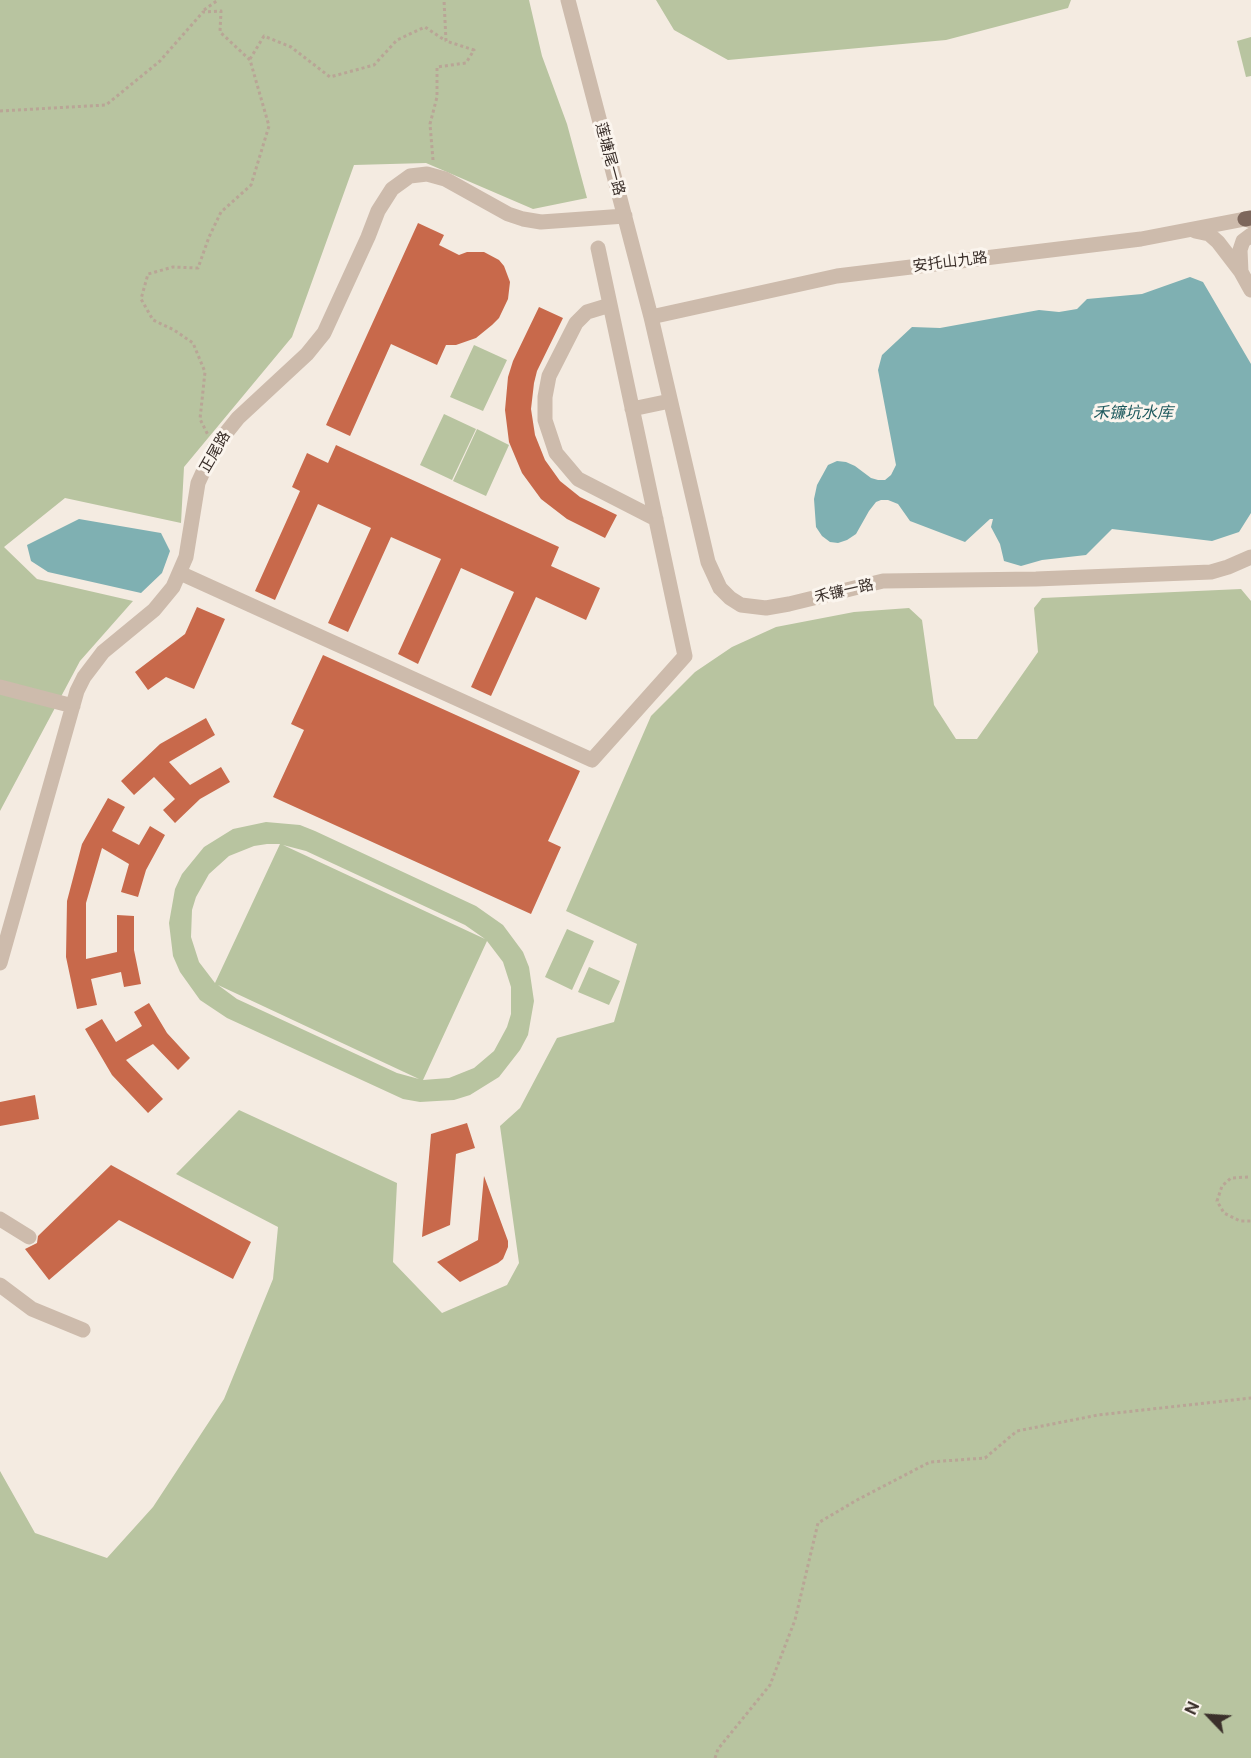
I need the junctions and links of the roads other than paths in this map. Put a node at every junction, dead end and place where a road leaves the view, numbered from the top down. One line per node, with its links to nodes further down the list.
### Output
1 (568, 0): 2 (street, 莲塘尾一路)
2 (625, 216): 10 (street, 莲塘尾一路); 15 (street, 正尾路)
3 (1249, 219): 4 (street, 安托山九路)
4 (1192, 231): 7 (street); 10 (street, 安托山九路)
5 (1251, 235): 7 (street)
6 (598, 248): 9 (street)
7 (1241, 272): 8 (street)
8 (1251, 290)
9 (610, 305): 12 (street); 13 (street)
10 (651, 317): 11 (street, 禾镰一路)
11 (670, 401): 12 (street); 14 (street, 禾镰一路)
12 (632, 409): 13 (street)
13 (656, 519): 15 (street)
14 (1251, 556)
15 (180, 573): 17 (street, 正尾路)
16 (0, 687): 17 (street)
17 (73, 706): 18 (street, 正尾路)
18 (0, 963)
19 (0, 1219): 20 (street)
20 (29, 1237)
21 (0, 1285): 22 (street)
22 (82, 1330)

